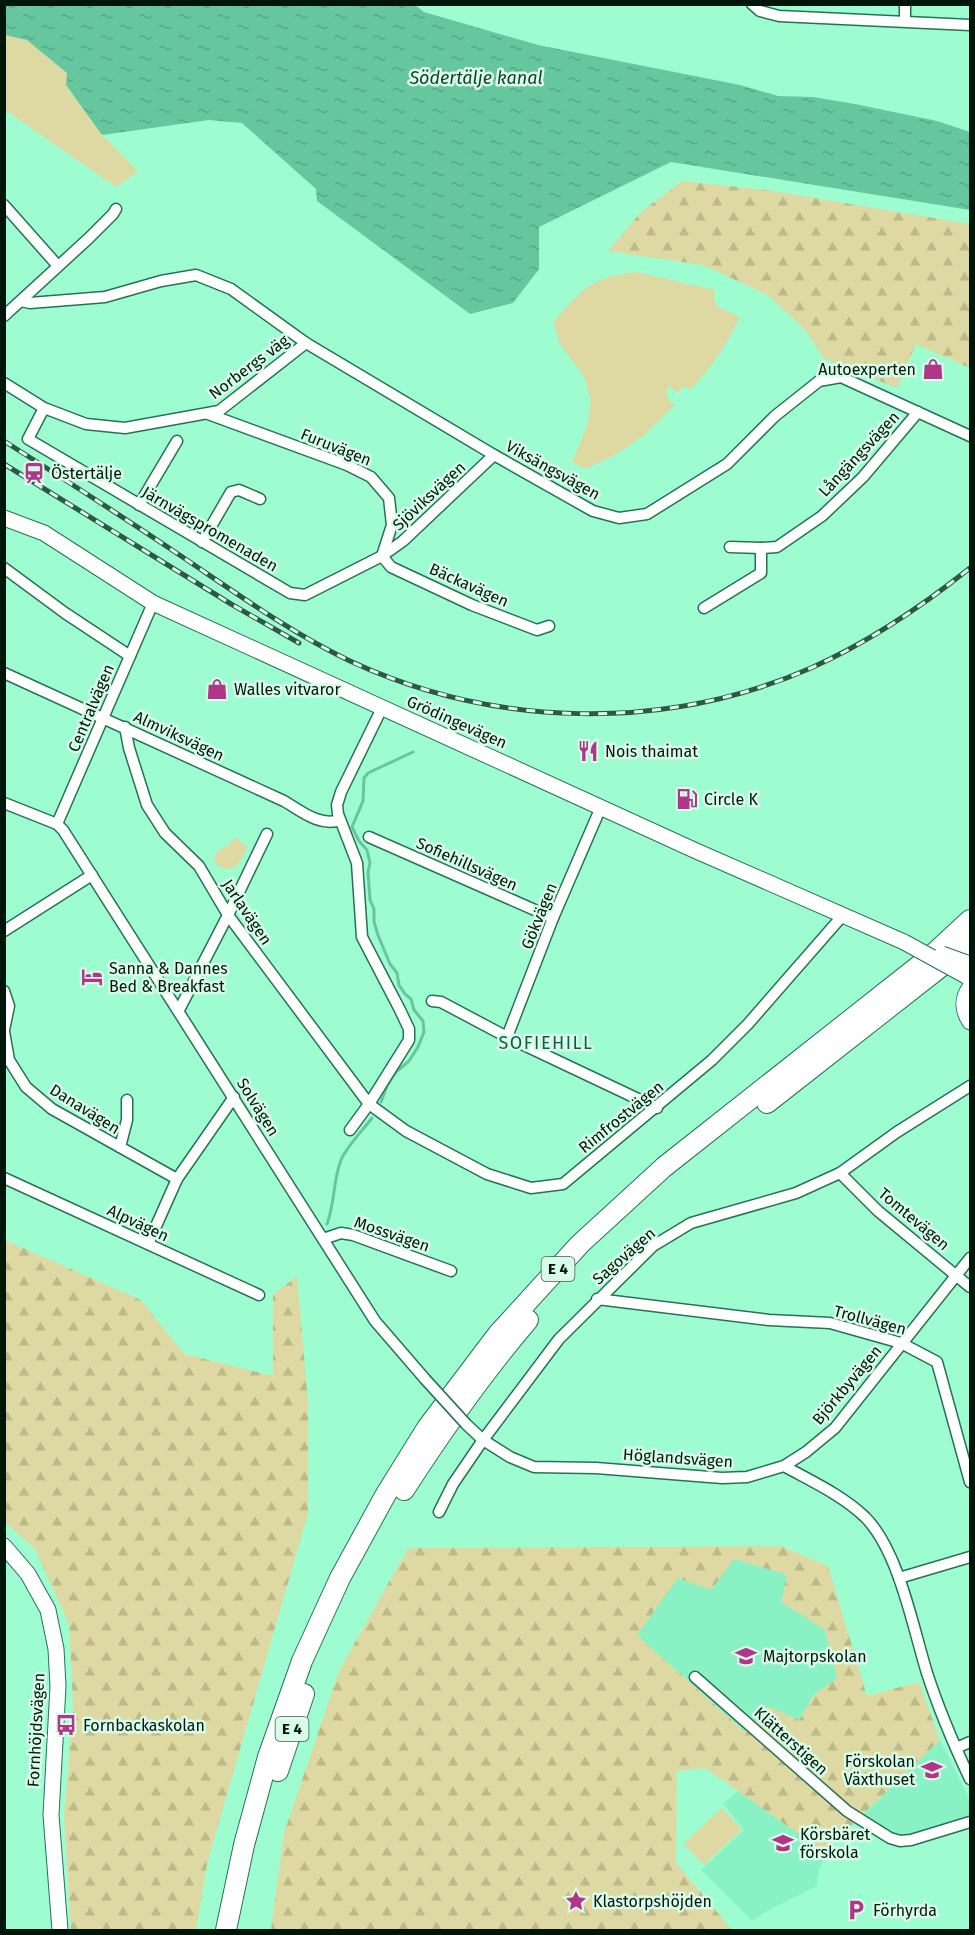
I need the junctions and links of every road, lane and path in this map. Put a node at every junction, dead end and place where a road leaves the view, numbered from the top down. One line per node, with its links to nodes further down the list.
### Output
1 (752, 4): 3 (street)
2 (905, 4): 3 (street)
3 (905, 21): 4 (street)
4 (970, 25)
5 (4, 205): 7 (street)
6 (116, 209): 7 (street)
7 (58, 266): 8 (street)
8 (21, 301): 9 (street); 10 (street, Viksängsvägen)
9 (4, 316)
10 (306, 343): 14 (street, Norbergs väg); 17 (street, Viksängsvägen)
11 (4, 383): 12 (street, Norbergs väg)
12 (44, 408): 14 (street, Norbergs väg); 19 (street, Järnvägspromenaden)
13 (918, 412): 15 (street, Viksängsvägen); 17 (street, Viksängsvägen); 23 (street, Långängsvägen)
14 (208, 414): 24 (street, Furuvägen)
15 (970, 436)
16 (177, 441): 19 (street)
17 (494, 455): 24 (street, Sjöviksvägen)
18 (260, 499): 21 (street)
19 (140, 505): 21 (street, Järnvägspromenaden)
20 (4, 518): 26 (street, Grödingevägen)
21 (202, 542): 24 (street, Järnvägspromenaden)
22 (730, 548): 23 (street, Långängsvägen)
23 (761, 548): 27 (street)
24 (382, 556): 28 (street, Bäckavägen)
25 (4, 567): 29 (street)
26 (153, 603): 29 (street, Centralvägen); 31 (street, Grödingevägen)
27 (704, 608)
28 (549, 626)
29 (130, 656): 32 (street, Centralvägen)
30 (4, 673): 32 (street, Almviksvägen)
31 (382, 708): 35 (street, Grödingevägen); 36 (street)
32 (104, 718): 33 (street, Almviksvägen); 37 (street, Centralvägen)
33 (125, 728): 36 (street, Almviksvägen); 42 (street, Jarlavägen)
34 (4, 803): 37 (street)
35 (601, 807): 41 (street, Grödingevägen); 43 (street, Gökvägen)
36 (340, 820): 57 (street)
37 (57, 824): 40 (street, Solvägen)
38 (267, 834): 42 (street)
39 (369, 837): 43 (street, Sofiehillsvägen)
40 (92, 875): 45 (street); 50 (street, Solvägen)
41 (844, 914): 47 (street, Grödingevägen, bridge); 58 (street, Rimfrostvägen)
42 (228, 915): 50 (street); 57 (street, Jarlavägen)
43 (553, 918): 53 (street, Gökvägen)
44 (970, 920): 86 (highway, E 4)
45 (4, 930)
46 (970, 940): 87 (highway, E 4)
47 (969, 979): 51 (street, Grödingevägen)
48 (4, 991): 52 (street, Danavägen)
49 (432, 1001): 53 (street)
50 (179, 1010): 55 (street, Solvägen)
51 (970, 1022)
52 (4, 1031): 60 (street, Danavägen)
53 (507, 1037): 58 (street)
54 (970, 1086): 61 (street, Sagovägen)
55 (234, 1097): 63 (street); 64 (street, Solvägen)
56 (128, 1100): 60 (street, Danavägen)
57 (369, 1104): 58 (street, Rimfrostvägen); 59 (street)
58 (657, 1108)
59 (350, 1130)
60 (120, 1148): 63 (street, Danavägen)
61 (840, 1173): 68 (street, Tomtevägen); 71 (street, Sagovägen)
62 (4, 1178): 65 (street, Alpvägen)
63 (177, 1179): 65 (street)
64 (323, 1239): 67 (street, Mossvägen); 73 (street, Solvägen, bridge)
65 (148, 1244): 70 (street, Alpvägen)
66 (970, 1258): 68 (street, Björkbyvägen)
67 (451, 1271)
68 (957, 1274): 69 (street, Tomtevägen); 72 (street, Björkbyvägen)
69 (970, 1287)
70 (259, 1295)
71 (597, 1299): 72 (street, Trollvägen); 73 (street, Sagovägen)
72 (902, 1343): 74 (street, Björkbyvägen); 75 (street, Trollvägen)
73 (483, 1440): 74 (street, Höglandsvägen); 76 (street, Sagovägen)
74 (784, 1466): 79 (street)
75 (970, 1482)
76 (439, 1512)
77 (4, 1546): 85 (street, Fornhöjdsvägen)
78 (970, 1557): 79 (street)
79 (899, 1578): 82 (street)
80 (695, 1677): 84 (street, Klätterstigen)
81 (970, 1742): 82 (street)
82 (956, 1748): 83 (street)
83 (970, 1779)
84 (970, 1822)
85 (60, 1930)
86 (226, 1930)
87 (239, 1930)

